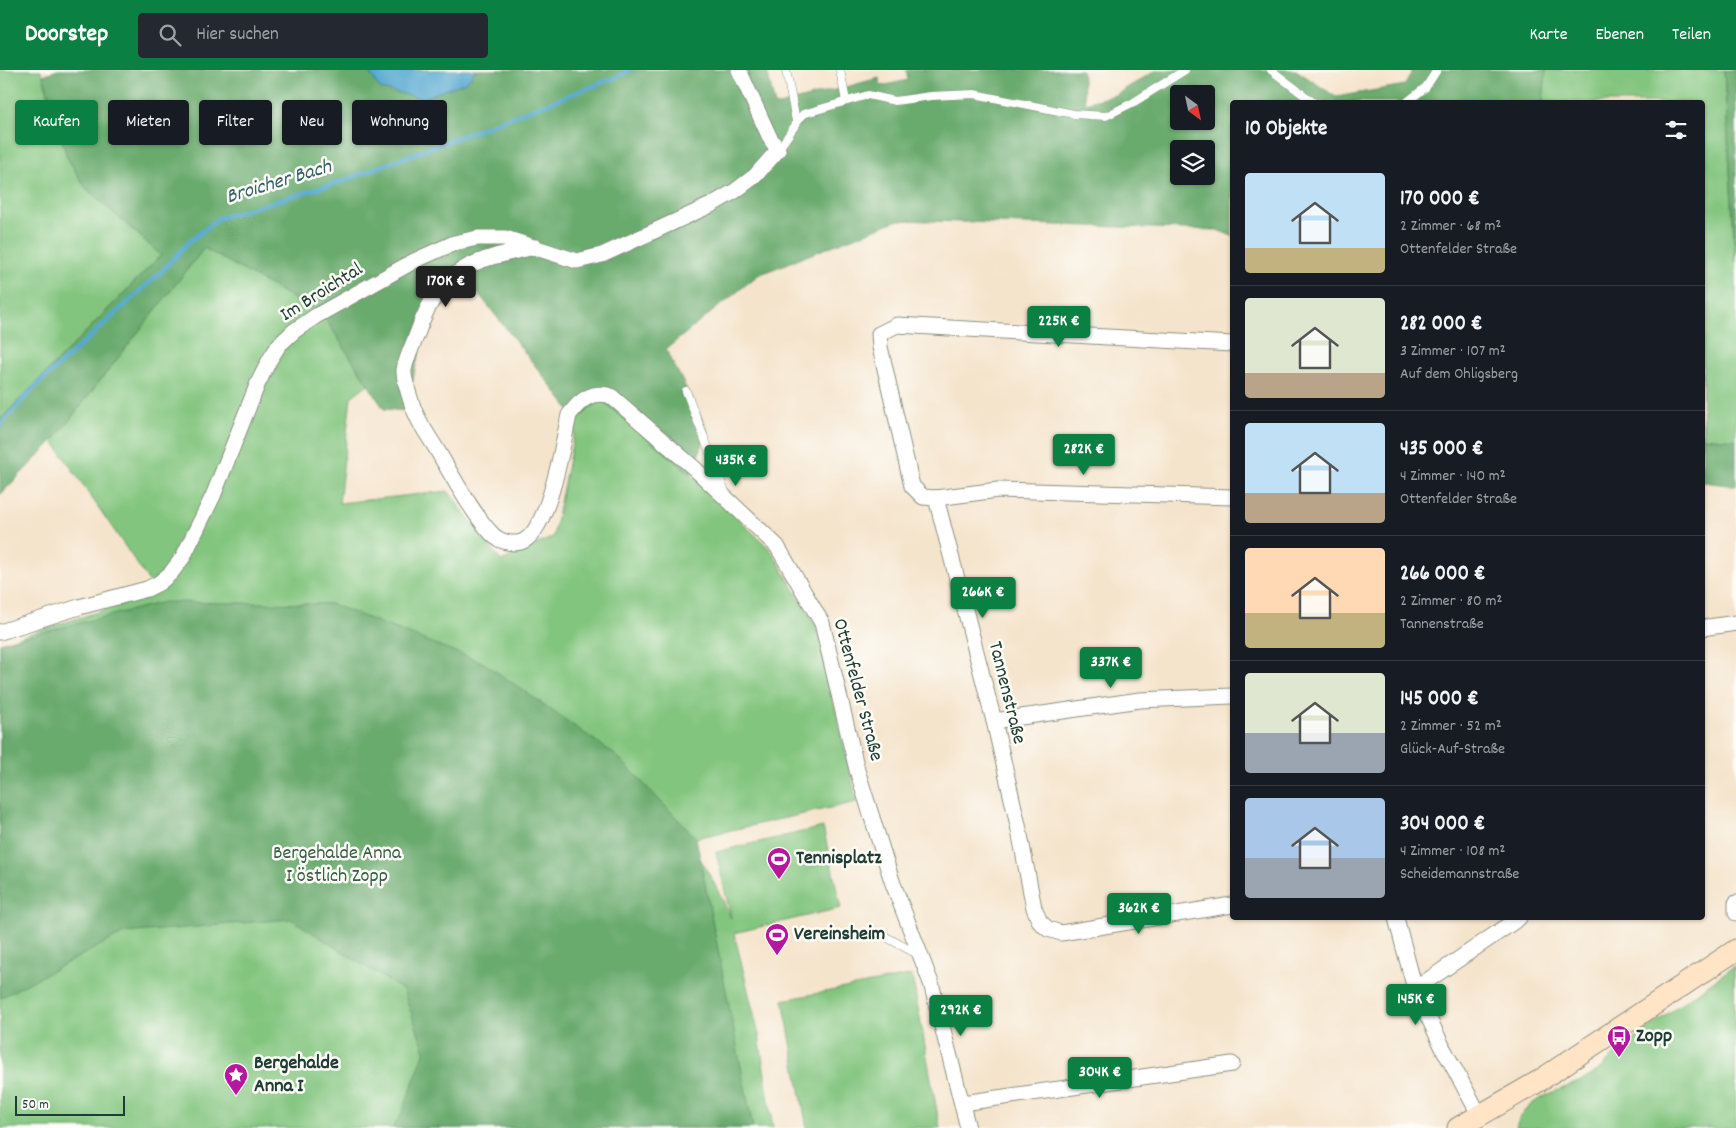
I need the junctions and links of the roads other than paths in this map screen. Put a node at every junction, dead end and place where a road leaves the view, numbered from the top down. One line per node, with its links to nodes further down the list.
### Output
1 (739, 70): 13 (street)
2 (786, 70): 12 (lane)
3 (840, 70): 11 (lane)
4 (1170, 70): 8 (lane)
5 (1185, 70): 8 (lane)
6 (1271, 70): 9 (lane)
7 (1437, 70): 10 (lane)
8 (1166, 81): 11 (lane)
9 (1311, 100)
10 (1410, 100)
11 (846, 101): 12 (lane)
12 (796, 121): 13 (lane)
13 (778, 150): 14 (street, Im Broichtal)
14 (536, 247): 19 (street, Ottenfelder Straße); 22 (street, Im Broichtal)
15 (1230, 344): 18 (street)
16 (686, 391): 19 (lane)
17 (1230, 496): 18 (street)
18 (936, 498): 24 (street, Tannenstraße)
19 (727, 499): 32 (street, Ottenfelder Straße)
20 (1736, 623): 21 (street)
21 (1705, 628)
22 (0, 632)
23 (1230, 696): 24 (street)
24 (994, 721): 26 (street, Tannenstraße)
25 (1736, 903): 27 (street)
26 (1230, 905)
27 (1736, 913)
28 (1397, 920): 33 (street)
29 (1516, 920): 33 (street)
30 (877, 932): 32 (lane)
31 (1736, 950): 36 (main road)
32 (921, 956): 35 (street, Ottenfelder Straße)
33 (1415, 989): 36 (street)
34 (1232, 1064): 35 (street)
35 (963, 1103): 37 (street, Ottenfelder Straße)
36 (1484, 1122): 38 (main road)
37 (968, 1128)
38 (1458, 1128)

